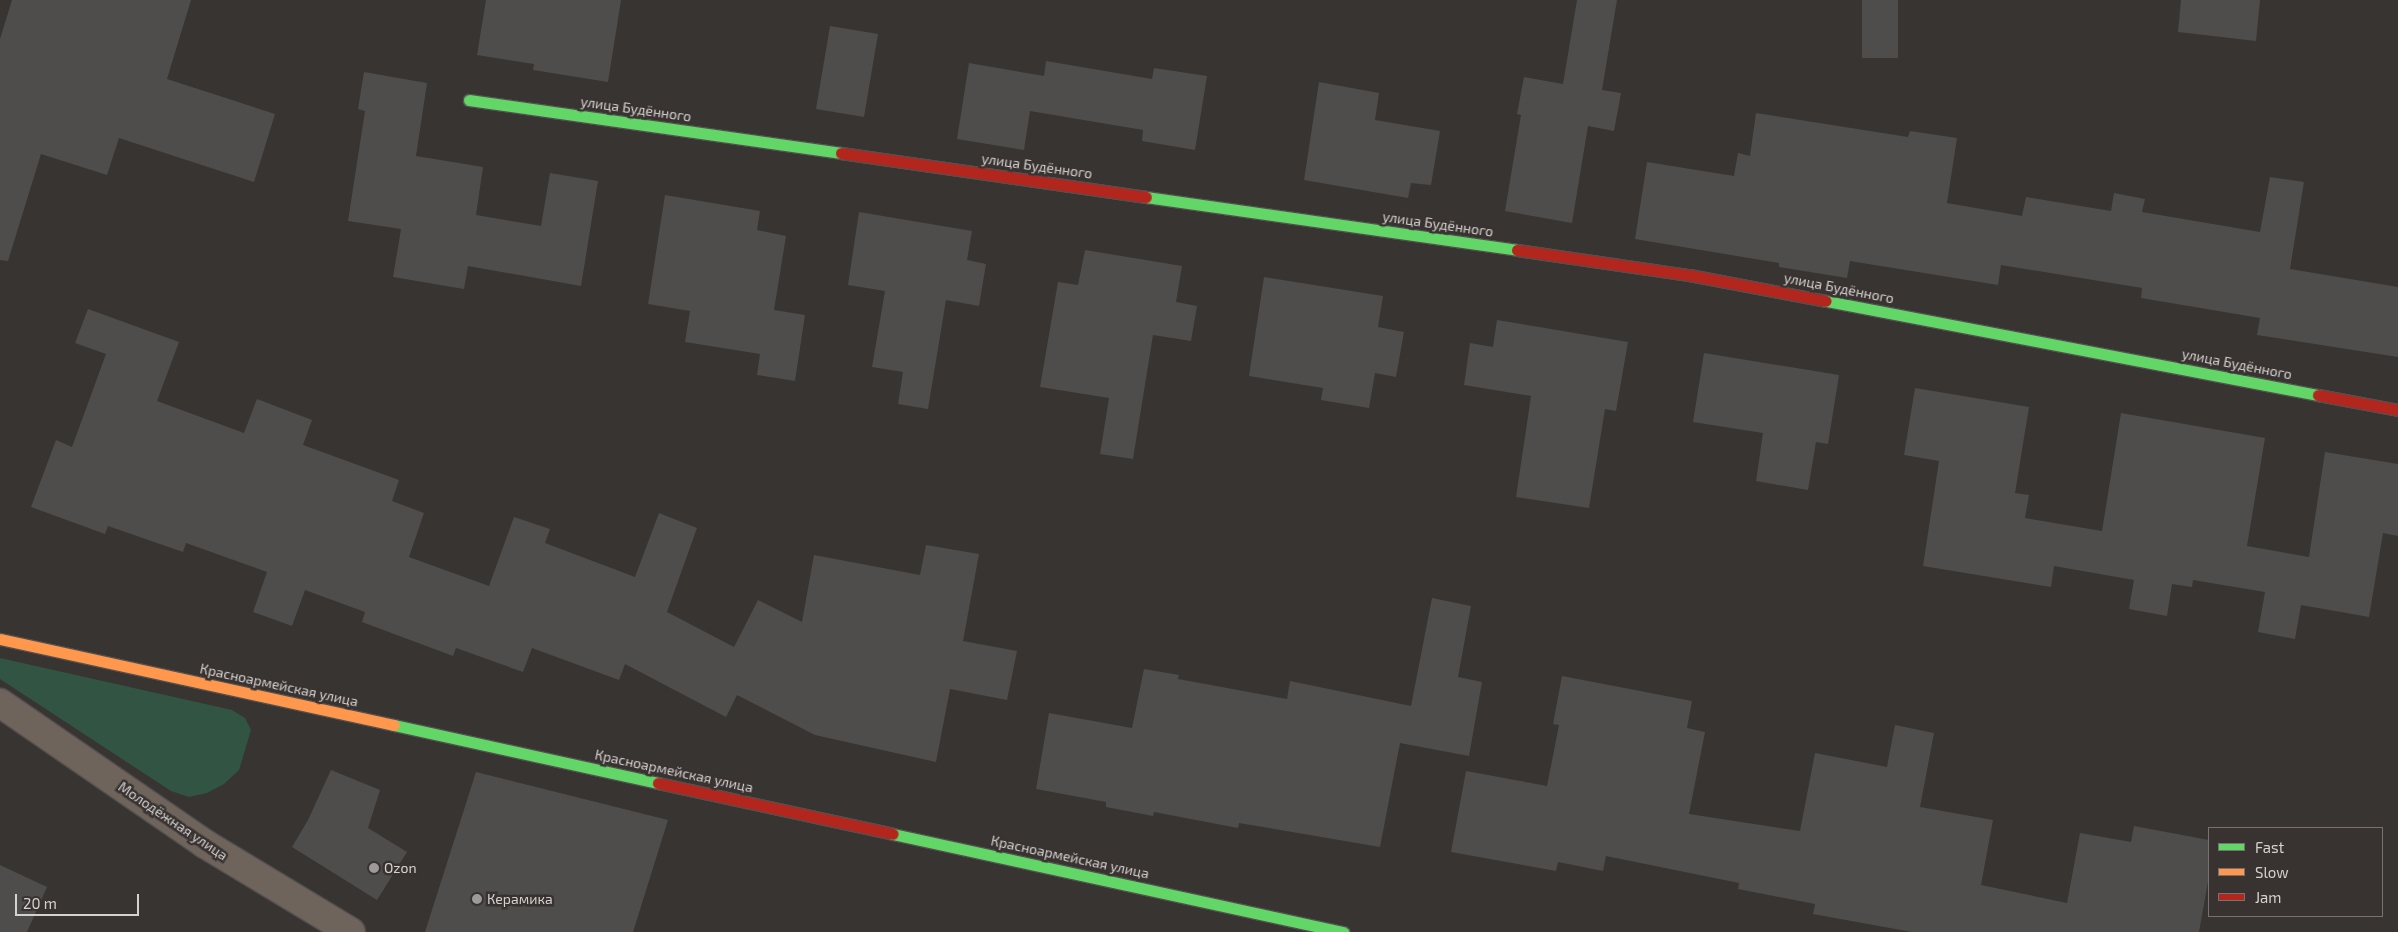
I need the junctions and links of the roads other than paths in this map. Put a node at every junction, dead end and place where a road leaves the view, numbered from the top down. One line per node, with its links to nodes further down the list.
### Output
1 (469, 100): 2 (street, улица Будённого)
2 (2398, 410)
3 (0, 639): 6 (street, Красноармейская улица)
4 (0, 703): 5 (street, Молодёжная улица)
5 (351, 932)
6 (1343, 932)

